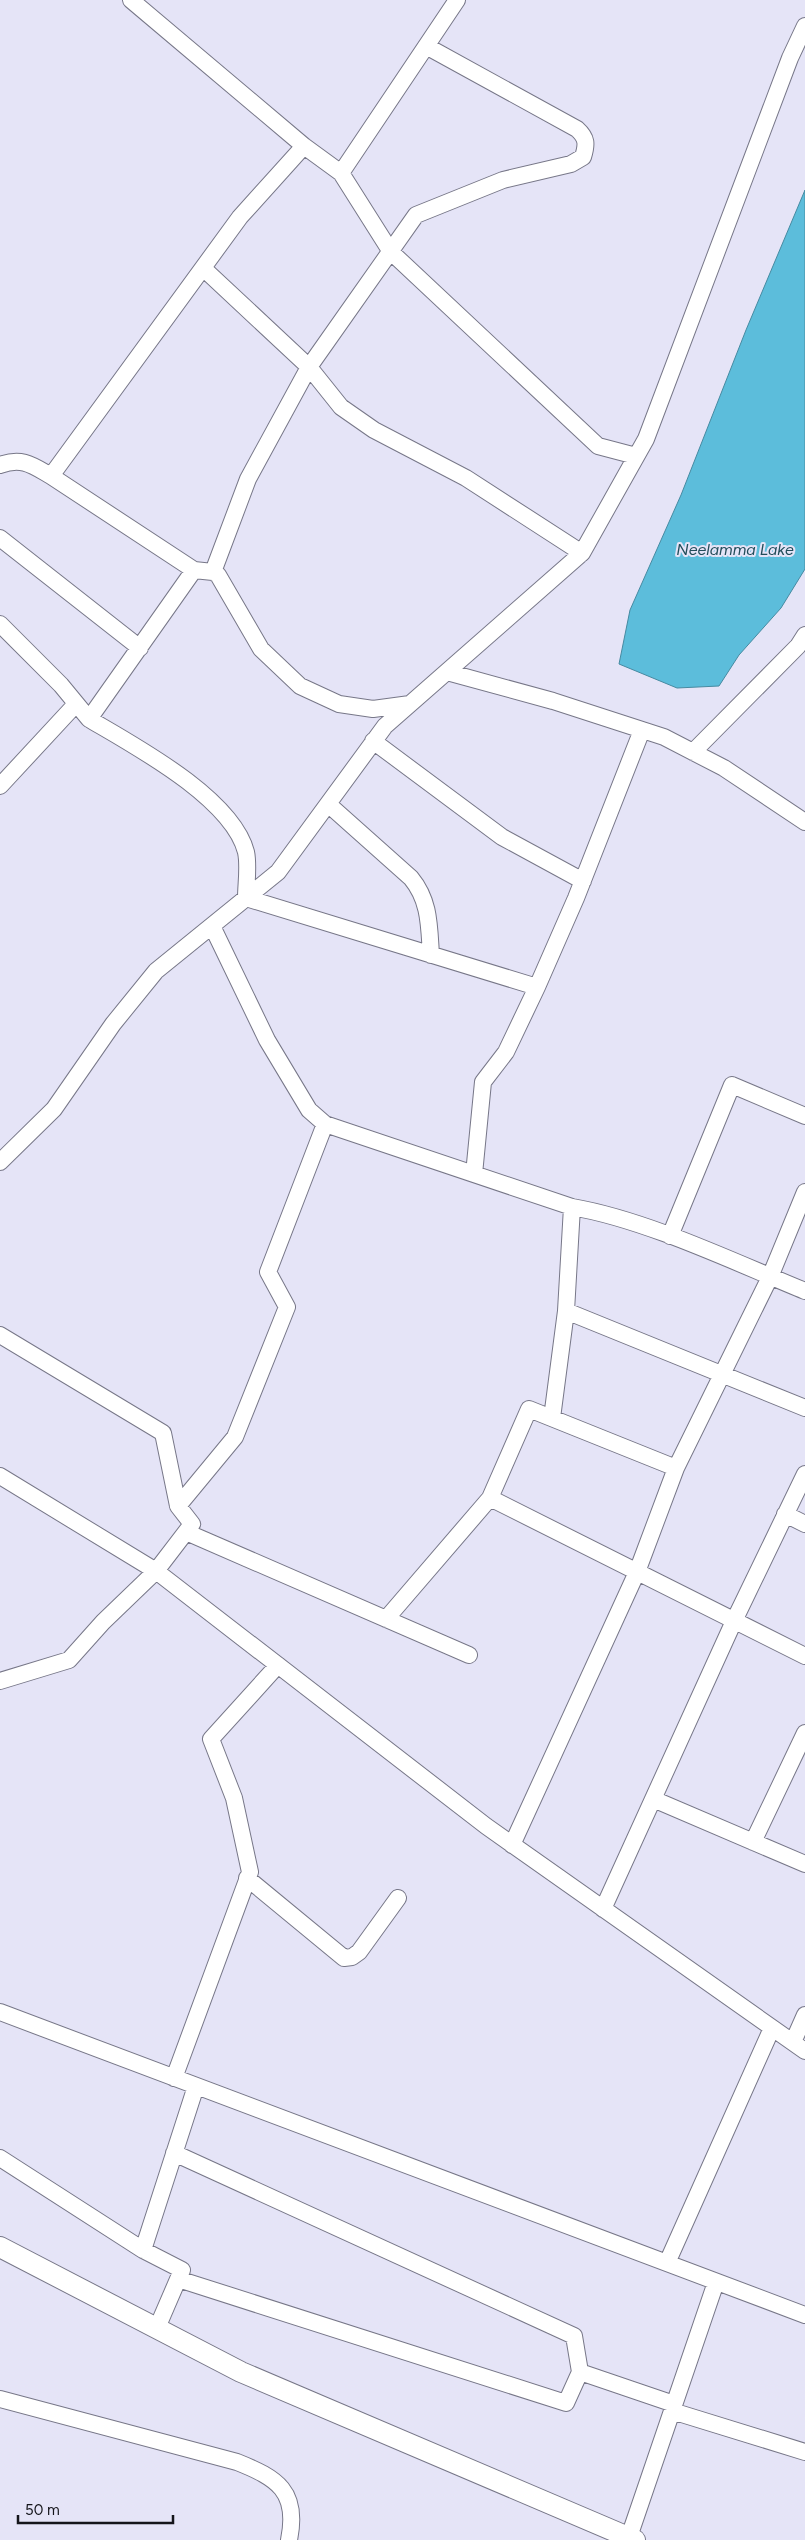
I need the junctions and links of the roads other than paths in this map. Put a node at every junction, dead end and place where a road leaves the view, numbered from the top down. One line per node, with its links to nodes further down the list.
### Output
1 (131, 0): 5 (street)
2 (457, 0): 4 (street)
3 (805, 26): 10 (street)
4 (426, 46): 6 (street); 7 (street)
5 (304, 146): 6 (street); 8 (street)
6 (341, 173): 7 (street)
7 (391, 252): 9 (street); 10 (street)
8 (203, 268): 9 (street); 12 (street)
9 (309, 367): 14 (street); 16 (street)
10 (636, 456): 14 (street)
11 (0, 465): 12 (street)
12 (51, 476): 15 (street)
13 (0, 538): 19 (street)
14 (582, 553): 20 (street)
15 (194, 570): 16 (street); 19 (street)
16 (214, 572): 22 (street)
17 (0, 624): 21 (street)
18 (805, 635): 26 (street)
19 (140, 648): 23 (street)
20 (446, 672): 22 (street); 24 (street)
21 (76, 704): 23 (street); 27 (street)
22 (410, 704): 25 (street)
23 (89, 719): 31 (street)
24 (642, 730): 26 (street); 30 (street)
25 (373, 741): 28 (street); 30 (street)
26 (693, 752): 29 (street)
27 (0, 786)
28 (328, 804): 31 (street); 33 (street)
29 (805, 822)
30 (583, 881): 34 (street)
31 (246, 898): 32 (street); 33 (street)
32 (212, 926): 36 (street); 37 (street)
33 (431, 955): 34 (street)
34 (537, 987): 38 (street)
35 (805, 1116): 41 (street)
36 (325, 1124): 38 (street); 53 (street)
37 (0, 1162)
38 (474, 1174): 40 (street)
39 (805, 1192): 42 (street)
40 (572, 1207): 41 (street); 44 (street)
41 (670, 1236): 42 (street)
42 (770, 1277): 43 (street); 46 (street)
43 (805, 1291)
44 (566, 1311): 46 (street); 48 (street)
45 (0, 1335): 53 (street)
46 (724, 1375): 47 (street); 49 (street)
47 (805, 1408)
48 (552, 1418): 49 (street); 52 (street)
49 (676, 1468): 58 (street)
50 (805, 1474): 54 (street)
51 (0, 1476): 57 (street)
52 (490, 1498): 58 (street); 59 (street)
53 (178, 1506): 56 (street)
54 (785, 1514): 55 (street); 60 (street)
55 (805, 1524)
56 (186, 1532): 57 (street); 59 (street)
57 (156, 1571): 63 (street); 64 (street)
58 (637, 1572): 60 (street); 68 (street)
59 (386, 1619): 61 (street)
60 (734, 1621): 62 (street); 66 (street)
61 (469, 1655)
62 (805, 1656)
63 (278, 1665): 68 (street); 70 (street)
64 (0, 1681)
65 (805, 1733): 67 (street)
66 (653, 1799): 67 (street); 72 (street)
67 (754, 1842): 69 (street)
68 (512, 1845): 72 (street)
69 (805, 1864)
70 (247, 1878): 71 (street); 77 (street)
71 (398, 1898)
72 (603, 1909): 75 (street)
73 (0, 2012): 77 (street)
74 (805, 2015): 76 (street)
75 (772, 2028): 76 (street); 83 (street)
76 (799, 2046)
77 (174, 2078): 78 (street)
78 (196, 2086): 79 (street); 83 (street)
79 (174, 2153): 82 (street); 88 (street)
80 (0, 2158): 82 (street)
81 (0, 2247): 87 (street)
82 (143, 2250): 84 (street)
83 (666, 2263): 85 (street)
84 (178, 2279): 87 (street); 88 (street)
85 (716, 2282): 86 (street); 90 (street)
86 (805, 2316)
87 (156, 2328): 92 (street)
88 (580, 2372): 90 (street)
89 (0, 2399): 93 (street)
90 (673, 2408): 91 (street); 92 (street)
91 (805, 2452)
92 (632, 2539)
93 (289, 2540)

